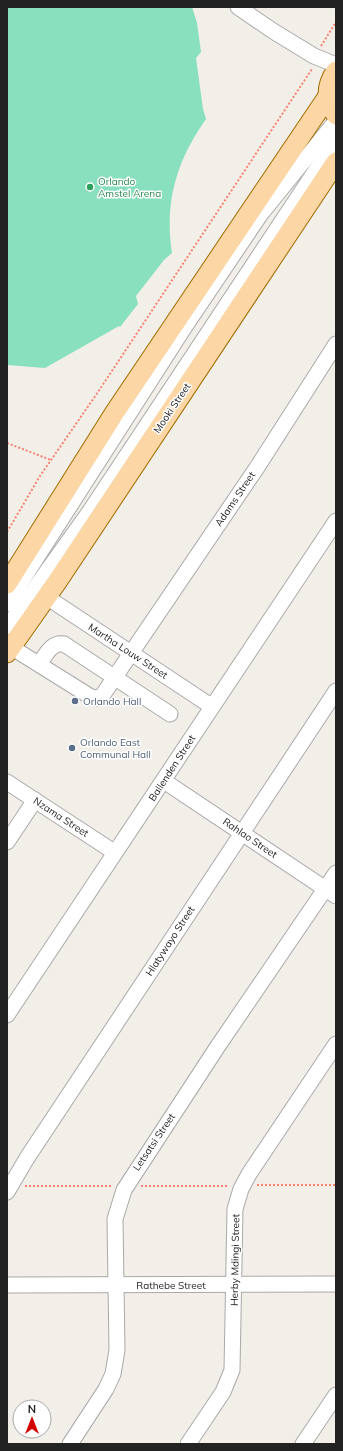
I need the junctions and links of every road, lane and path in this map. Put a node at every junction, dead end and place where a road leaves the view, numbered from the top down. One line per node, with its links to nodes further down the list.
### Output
1 (238, 7): 3 (street)
2 (336, 22): 3 (path)
3 (316, 57): 4 (street); 11 (path)
4 (333, 78): 5 (main road); 14 (main road)
5 (336, 115)
6 (336, 121): 16 (street)
7 (336, 140): 17 (street, Mooki Street)
8 (336, 162): 15 (main road, Mooki Street)
9 (336, 344): 19 (street, Adams Street)
10 (7, 443): 11 (path)
11 (51, 460): 13 (path)
12 (336, 521): 23 (street, Ballenden Street)
13 (7, 532)
14 (7, 584)
15 (45, 596): 18 (main road, Mooki Street); 19 (street, Martha Louw Street)
16 (7, 604)
17 (7, 627)
18 (9, 650): 20 (street)
19 (131, 652): 21 (street, Adams Street); 23 (street, Martha Louw Street)
20 (39, 664): 21 (street); 21 (street, Adams Street)
21 (114, 677): 24 (street)
22 (336, 691): 28 (street, Hlatywayo Street)
23 (211, 706): 25 (street, Ballenden Street)
24 (170, 714)
25 (164, 781): 28 (street, Rahlao Street); 30 (street, Ballenden Street)
26 (7, 782): 27 (street, Nzama Street)
27 (36, 800): 29 (street); 30 (street, Nzama Street)
28 (242, 832): 32 (street, Rahlao Street); 38 (street, Hlatywayo Street)
29 (7, 842)
30 (114, 852): 33 (street, Ballenden Street)
31 (336, 873): 32 (street, Letsatsi Street)
32 (331, 892): 36 (street, Letsatsi Street)
33 (7, 1015)
34 (336, 1044): 37 (street, Herby Mdingi Street)
35 (336, 1185): 37 (path)
36 (126, 1186): 37 (path); 38 (path); 42 (street, Letsatsi Street)
37 (243, 1186): 39 (street, Herby Mdingi Street)
38 (8, 1189)
39 (234, 1284): 40 (street, Rathebe Street); 42 (street, Rathebe Street); 45 (street, Herby Mdingi Street)
40 (336, 1284)
41 (7, 1285): 42 (street, Rathebe Street)
42 (116, 1285): 44 (street, Letsatsi Street)
43 (336, 1395): 46 (street)
44 (70, 1444)
45 (188, 1444)
46 (303, 1444)

